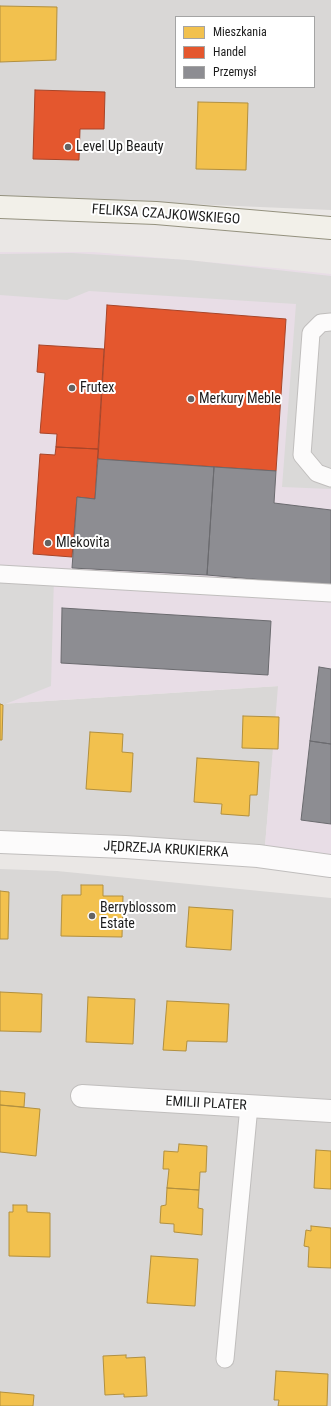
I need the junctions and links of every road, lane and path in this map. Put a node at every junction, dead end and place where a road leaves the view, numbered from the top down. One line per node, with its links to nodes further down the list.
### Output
1 (0, 207): 2 (street, FELIKSA CZAJKOWSKIEGO)
2 (331, 228)
3 (331, 322): 4 (lane)
4 (331, 478)
5 (0, 574): 6 (lane)
6 (331, 593)
7 (0, 842): 8 (street, JĘDRZEJA KRUKIERKA)
8 (331, 866)
9 (82, 1096): 10 (street, EMILII PLATER)
10 (249, 1106): 11 (street, EMILII PLATER); 12 (lane)
11 (331, 1111)
12 (225, 1359)

